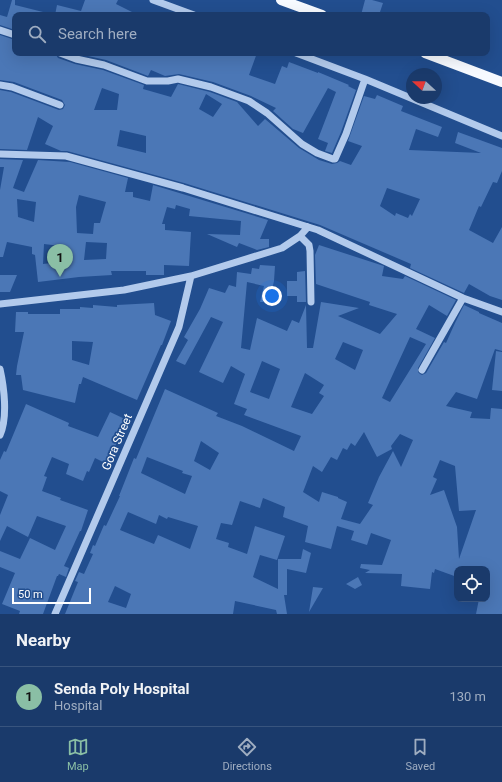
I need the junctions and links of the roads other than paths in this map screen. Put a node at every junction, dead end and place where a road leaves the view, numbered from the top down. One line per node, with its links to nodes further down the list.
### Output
1 (153, 0): 3 (street)
2 (281, 0): 4 (main road)
3 (186, 12)
4 (314, 12)
5 (0, 30): 6 (street)
6 (12, 34)
7 (68, 56): 10 (street)
8 (304, 56): 10 (street)
9 (433, 56): 11 (main road)
10 (365, 79): 14 (street)
11 (502, 82)
12 (0, 85): 13 (street)
13 (60, 105)
14 (502, 136)
15 (0, 154): 16 (street)
16 (308, 227): 17 (street); 19 (street)
17 (300, 236): 18 (street); 20 (street)
18 (191, 276): 21 (street); 26 (street, Gora Street)
19 (463, 298): 22 (street); 24 (street)
20 (311, 302)
21 (0, 304)
22 (502, 312)
23 (0, 369): 25 (street)
24 (422, 370)
25 (0, 435)
26 (56, 614)

